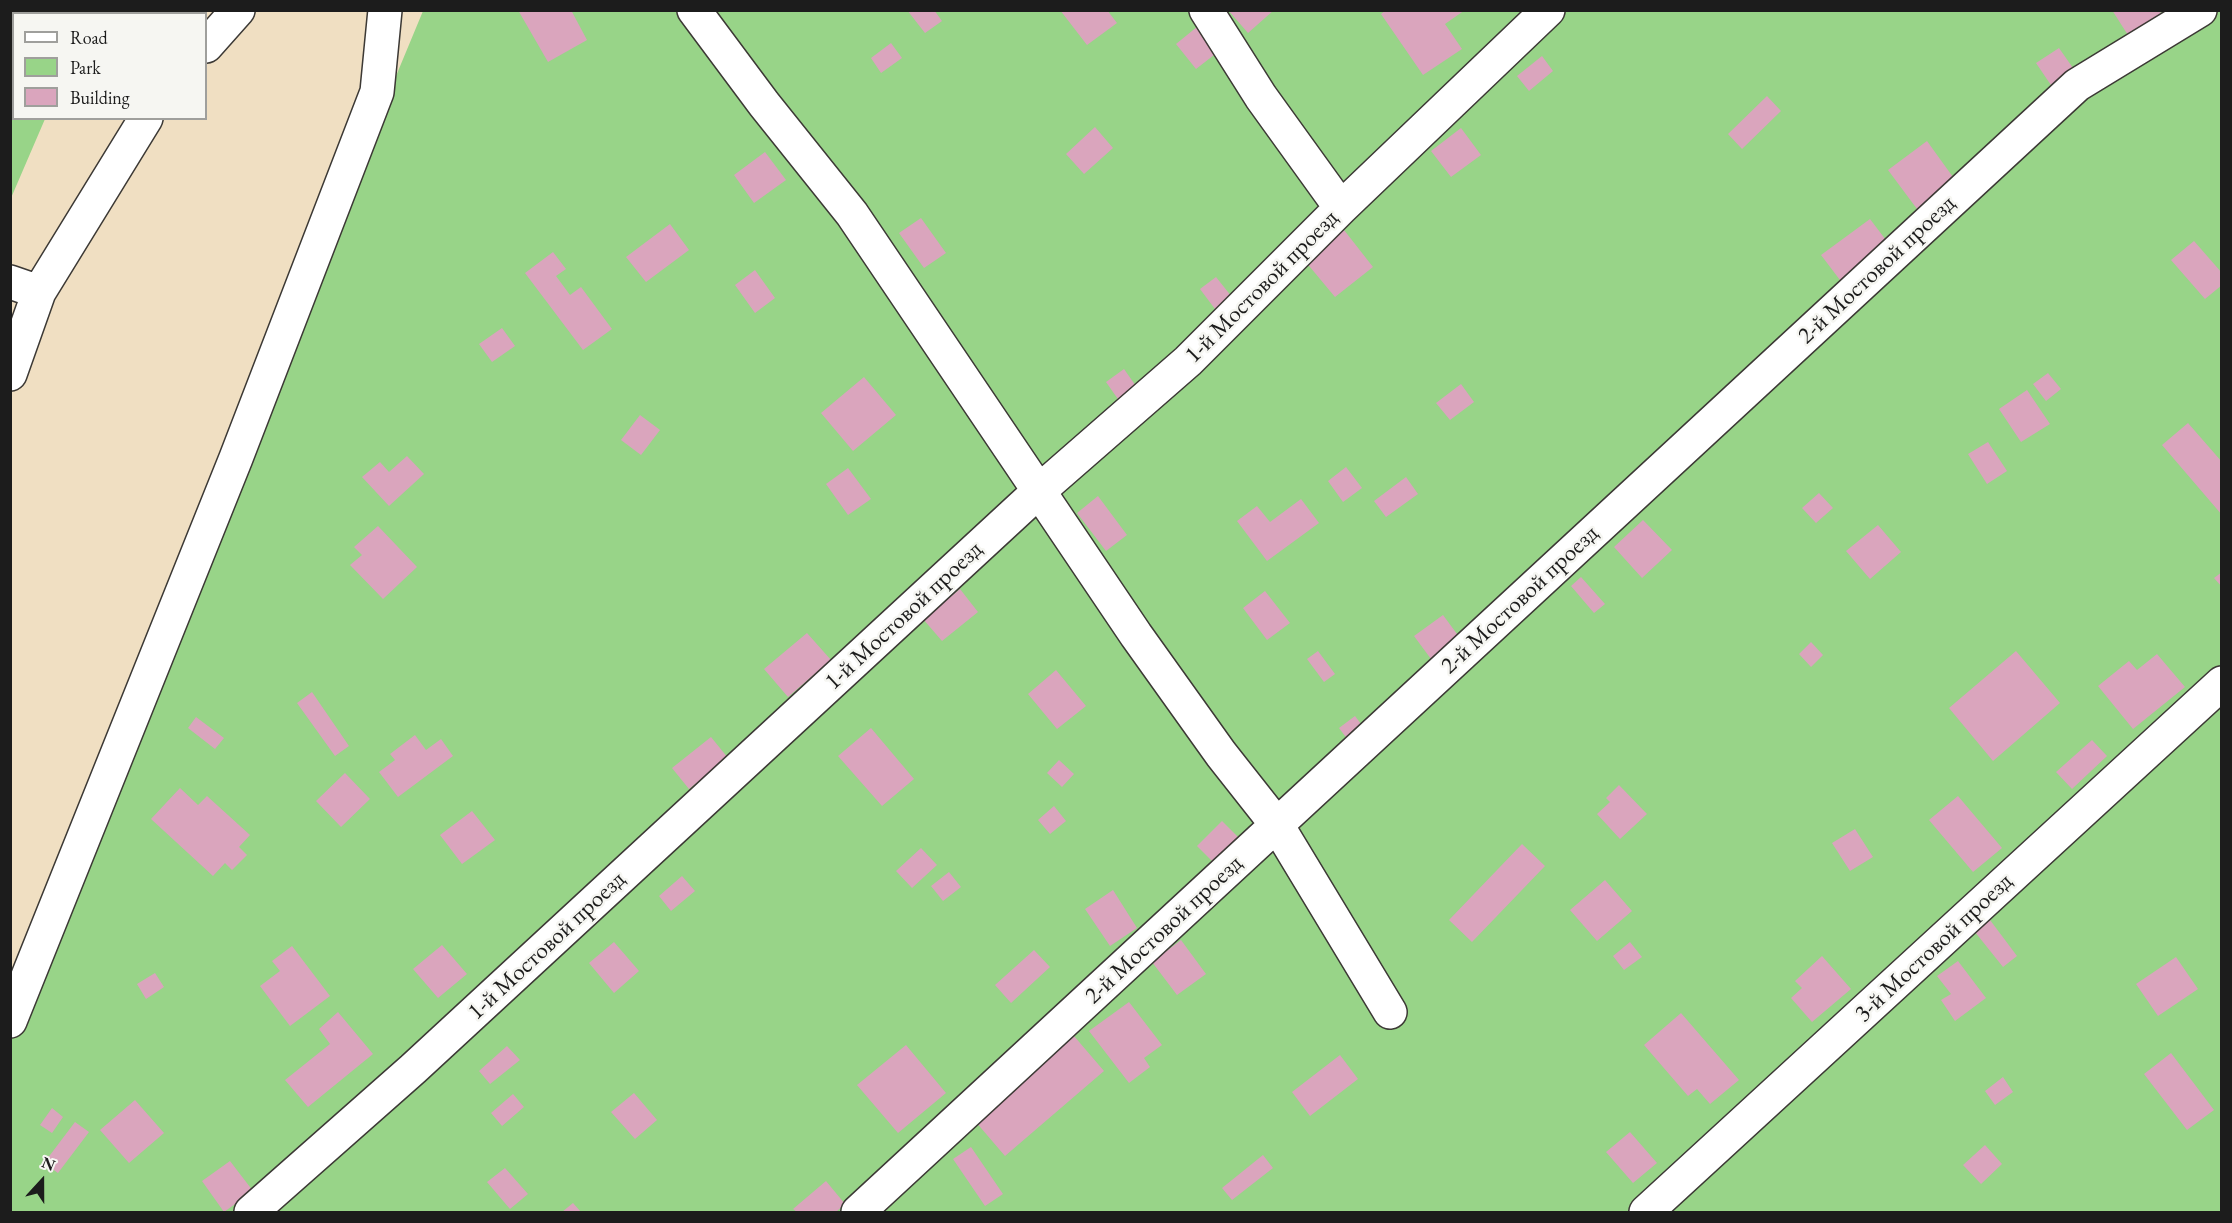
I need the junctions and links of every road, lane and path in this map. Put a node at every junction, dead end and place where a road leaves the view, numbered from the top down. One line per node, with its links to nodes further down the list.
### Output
1 (238, 10): 7 (lane)
2 (385, 10): 16 (lane)
3 (694, 10): 12 (lane)
4 (1206, 10): 9 (lane)
5 (1548, 10): 9 (lane, 1-й Мостовой проезд)
6 (2200, 10): 14 (lane, 2-й Мостовой проезд)
7 (207, 45)
8 (145, 120): 10 (lane)
9 (1341, 208): 12 (lane, 1-й Мостовой проезд)
10 (25, 287): 11 (lane)
11 (10, 374)
12 (1039, 491): 14 (lane); 17 (lane, 1-й Мостовой проезд)
13 (2222, 683): 19 (lane, 3-й Мостовой проезд)
14 (1277, 825): 15 (lane); 18 (lane, 2-й Мостовой проезд)
15 (1390, 1012)
16 (10, 1021)
17 (251, 1212)
18 (858, 1212)
19 (1646, 1212)

